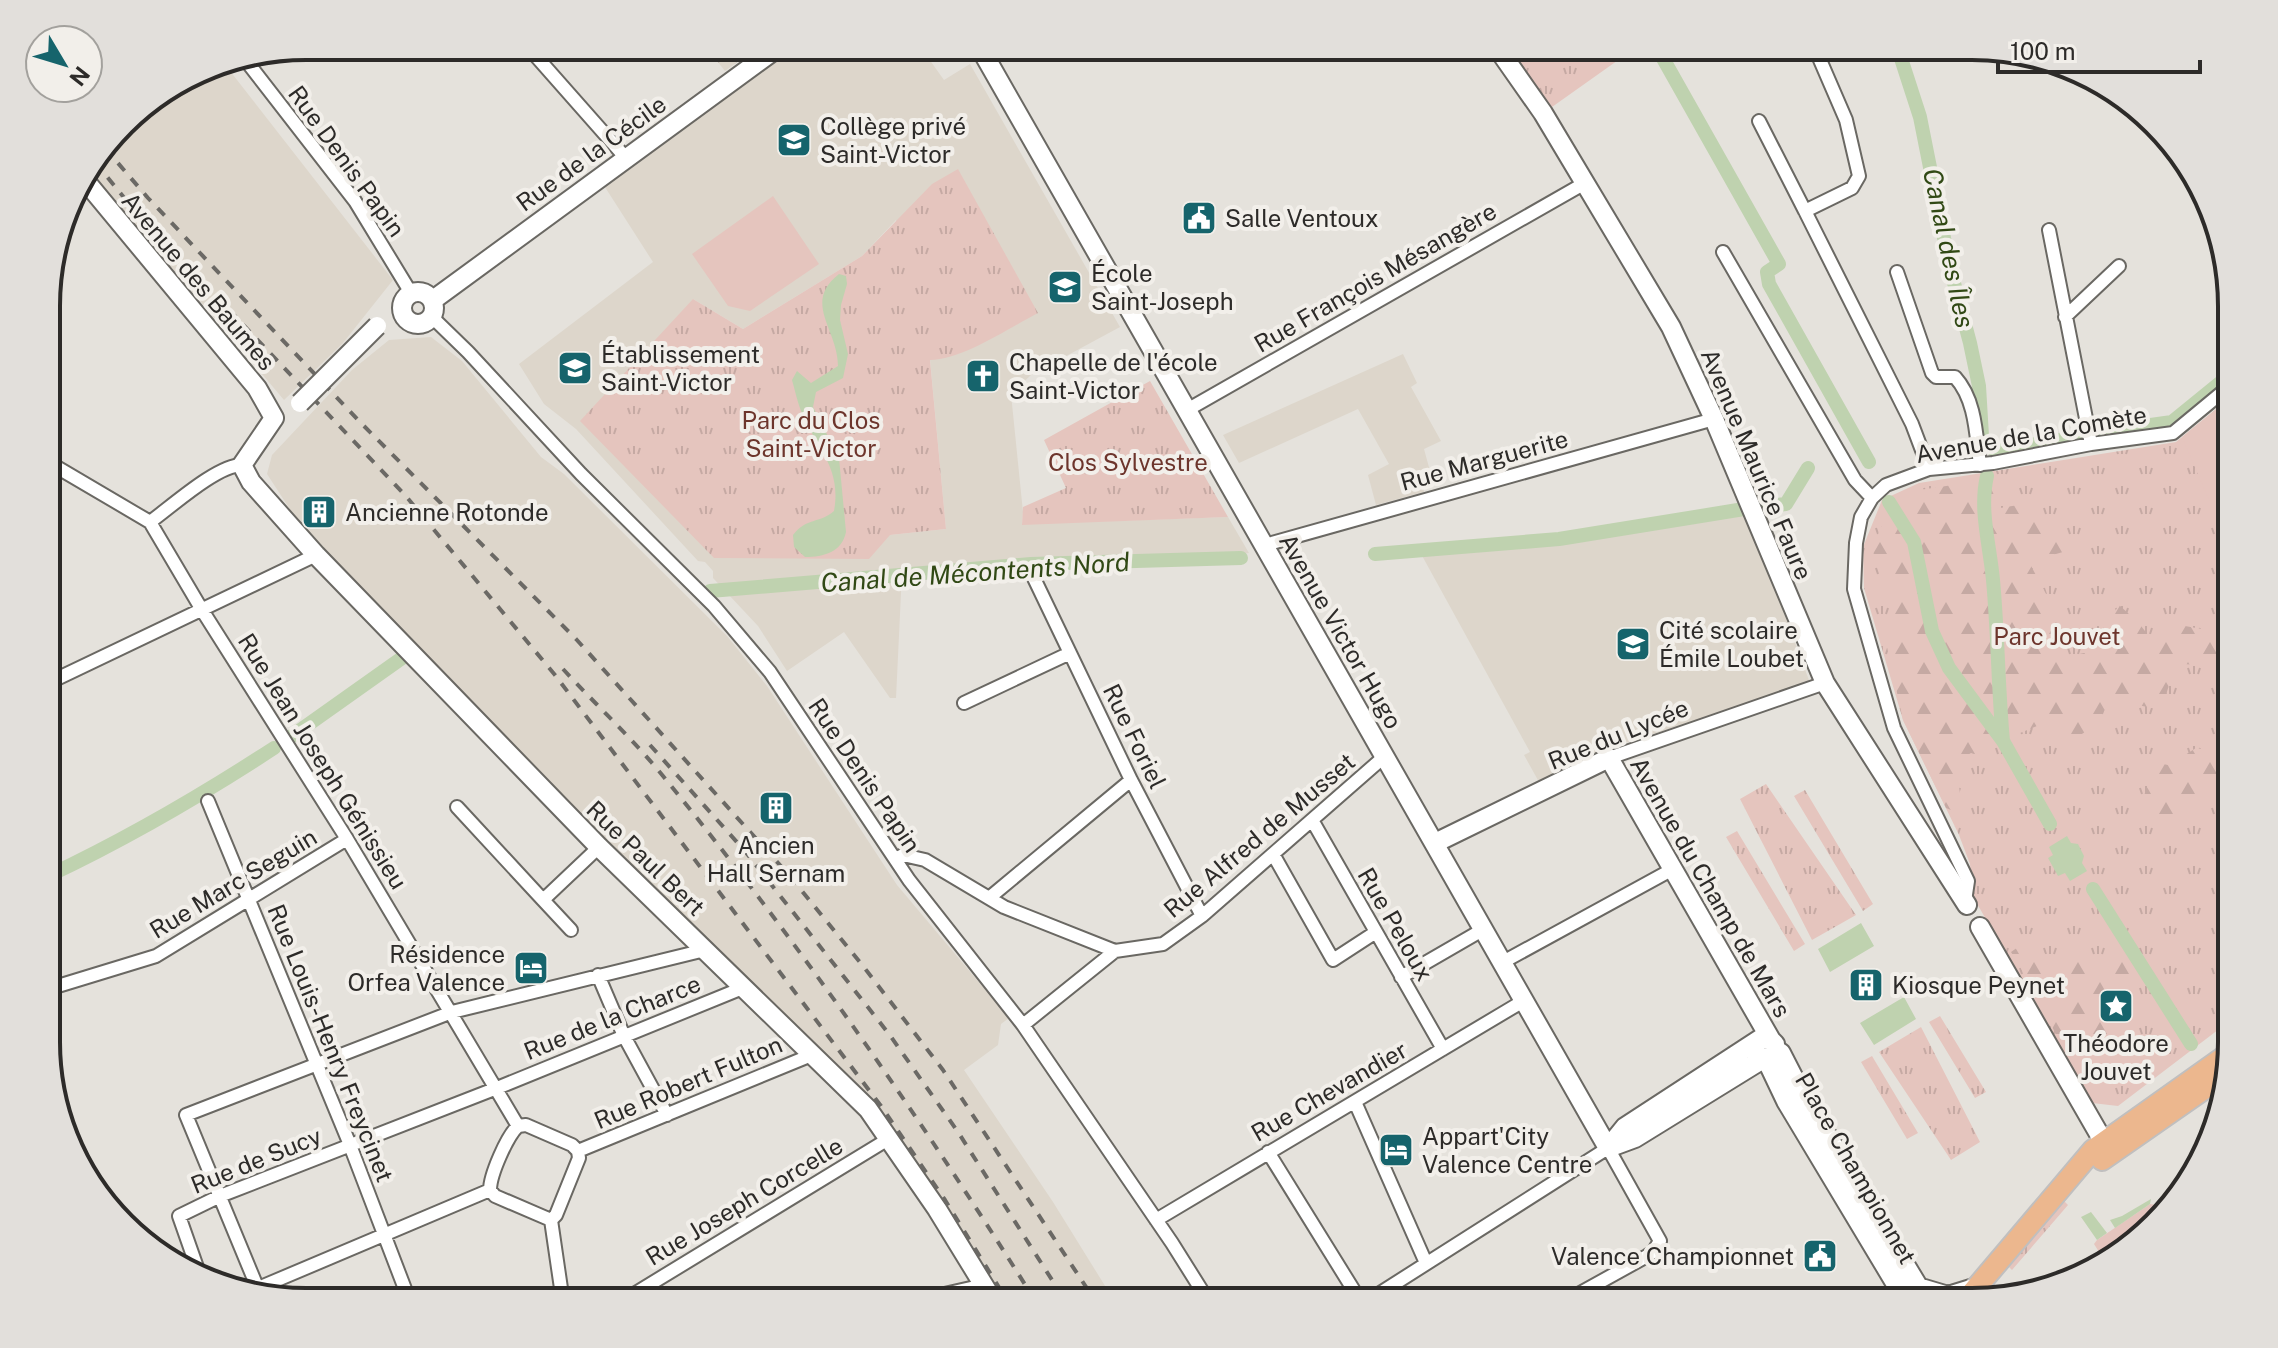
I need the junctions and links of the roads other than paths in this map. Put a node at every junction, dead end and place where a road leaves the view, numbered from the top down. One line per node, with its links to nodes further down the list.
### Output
1 (1506, 60): 9 (street, Avenue Maurice Faure)
2 (1820, 60): 11 (street)
3 (540, 61): 8 (street)
4 (759, 61): 8 (street, Rue de la Cécile)
5 (991, 61): 21 (street, Avenue Victor Hugo)
6 (253, 66): 16 (street, Rue Denis Papin)
7 (1759, 121): 11 (street)
8 (625, 157): 17 (street, Rue de la Cécile)
9 (1585, 183): 21 (street, Rue François Mésangère); 23 (street, Avenue Maurice Faure)
10 (91, 187): 22 (street, Avenue des Baumes)
11 (1805, 211): 28 (street)
12 (2049, 230): 19 (street)
13 (1723, 252): 29 (street)
14 (2119, 266): 19 (street)
15 (1897, 272): 26 (street)
16 (411, 293): 17 (street); 18 (street)
17 (432, 308): 18 (street); 49 (street, Rue Denis Papin)
18 (401, 310): 22 (street, bridge)
19 (2065, 317): 24 (street)
20 (2217, 397): 24 (street, Avenue de la Comète)
21 (1187, 410): 31 (street, Avenue Victor Hugo)
22 (274, 418): 25 (street)
23 (1714, 419): 31 (street, Rue Marguerite); 37 (street, Avenue Maurice Faure)
24 (2091, 444): 26 (street, Avenue de la Comète)
25 (242, 465): 30 (street); 32 (street, Rue Paul Bert)
26 (1980, 465): 28 (street, Avenue de la Comète)
27 (60, 469): 30 (street, Rue Jean Joseph Génissieu)
28 (1929, 469): 29 (street, Avenue de la Comète)
29 (1872, 498): 54 (street)
30 (150, 522): 34 (street, Rue Jean Joseph Génissieu)
31 (1265, 545): 39 (street, Avenue Victor Hugo)
32 (316, 555): 34 (street); 47 (street, Rue Paul Bert)
33 (1032, 574): 35 (street, Rue Foriel)
34 (202, 610): 36 (street); 45 (street, Rue Jean Joseph Génissieu)
35 (1070, 653): 38 (street); 41 (street, Rue Foriel)
36 (60, 677)
37 (1825, 683): 40 (street, Rue du Lycée); 54 (street, Avenue Maurice Faure)
38 (964, 703)
39 (1385, 756): 44 (street, Rue Alfred de Musset); 46 (street, Avenue Victor Hugo)
40 (1609, 758): 46 (street, Rue du Lycée); 50 (street, Avenue du Champ de Mars)
41 (1131, 780): 51 (street); 55 (street, Rue Foriel)
42 (208, 801): 52 (street, Rue Louis-Henry Freycinet)
43 (457, 807): 53 (street)
44 (1312, 820): 48 (street, Rue Alfred de Musset); 59 (street, Rue Peloux)
45 (347, 839): 52 (street, Rue Marc Seguin); 68 (street, Rue Jean Joseph Génissieu)
46 (1435, 843): 57 (street, Avenue Victor Hugo)
47 (599, 847): 53 (street); 60 (street, Rue Paul Bert)
48 (1273, 854): 55 (street, Rue Alfred de Musset); 59 (street)
49 (896, 859): 51 (street, Rue Alfred de Musset); 69 (street, Rue Denis Papin)
50 (1673, 869): 62 (street); 72 (street, Avenue du Champ de Mars)
51 (989, 898): 61 (street, Rue Alfred de Musset)
52 (250, 900): 65 (street, Rue Marc Seguin); 75 (street, Rue Louis-Henry Freycinet)
53 (543, 900): 58 (street)
54 (1966, 903)
55 (1202, 916): 61 (street, Rue Alfred de Musset)
56 (1980, 927): 81 (street)
57 (1484, 929): 62 (street, Avenue Victor Hugo); 64 (street)
58 (571, 930)
59 (1376, 932): 64 (street, Rue Peloux)
60 (705, 950): 63 (street); 66 (street, Rue Paul Bert)
61 (1115, 951): 69 (street)
62 (1503, 962): 67 (street, Avenue Victor Hugo)
63 (598, 975): 68 (street); 70 (street)
64 (1401, 977): 71 (street, Rue Peloux)
65 (60, 985)
66 (745, 987): 70 (street, Rue de la Charce); 73 (street, Rue Paul Bert)
67 (1525, 1000): 71 (street, Rue Chevandier); 85 (street, Avenue Victor Hugo)
68 (452, 1012): 75 (street); 77 (street, Rue Jean Joseph Génissieu)
69 (1023, 1025): 92 (street, Rue Denis Papin)
70 (624, 1036): 77 (street, Rue de la Charce); 79 (street)
71 (1443, 1049): 78 (street, Rue Chevandier)
72 (1766, 1050): 85 (street); 103 (street, Place Championnet); 104 (street, Place Championnet)
73 (814, 1054): 79 (street, Rue Robert Fulton); 83 (street, Rue Paul Bert)
74 (2216, 1062): 80 (main road)
75 (317, 1065): 84 (street, Rue Louis-Henry Freycinet); 90 (street)
76 (2214, 1081): 86 (main road)
77 (497, 1088): 82 (street, Rue Jean Joseph Génissieu); 84 (street, Rue de Sucy)
78 (1355, 1102): 88 (street, Rue Chevandier); 95 (street)
79 (667, 1115): 87 (street, Rue Robert Fulton)
80 (2138, 1117): 81 (street); 86 (main road)
81 (2091, 1120): 86 (street)
82 (518, 1126): 87 (street); 89 (street)
83 (890, 1138): 98 (street, Rue Paul Bert); 108 (street, Rue Joseph Corcelle)
84 (350, 1146): 90 (street, Rue de Sucy); 93 (street, Rue Louis-Henry Freycinet)
85 (1608, 1148): 95 (street); 102 (street, Avenue Victor Hugo)
86 (2107, 1148): 105 (main road)
87 (578, 1151): 91 (street)
88 (1268, 1152): 92 (street, Rue Chevandier); 100 (street)
89 (490, 1190): 91 (street); 93 (street)
90 (220, 1196): 94 (street, Rue de Sucy); 96 (street)
91 (551, 1220): 107 (street)
92 (1156, 1220): 99 (street, Rue Denis Papin)
93 (384, 1236): 97 (street); 106 (street, Rue Louis-Henry Freycinet)
94 (195, 1261)
95 (1426, 1263): 101 (street)
96 (254, 1282)
97 (267, 1285)
98 (984, 1285): 109 (street); 110 (street, Rue Paul Bert)
99 (1200, 1287)
100 (1355, 1287)
101 (1387, 1287)
102 (1591, 1287)
103 (1898, 1287)
104 (1919, 1287)
105 (1977, 1287)
106 (404, 1288)
107 (561, 1288)
108 (644, 1288)
109 (973, 1288)
110 (986, 1288)

